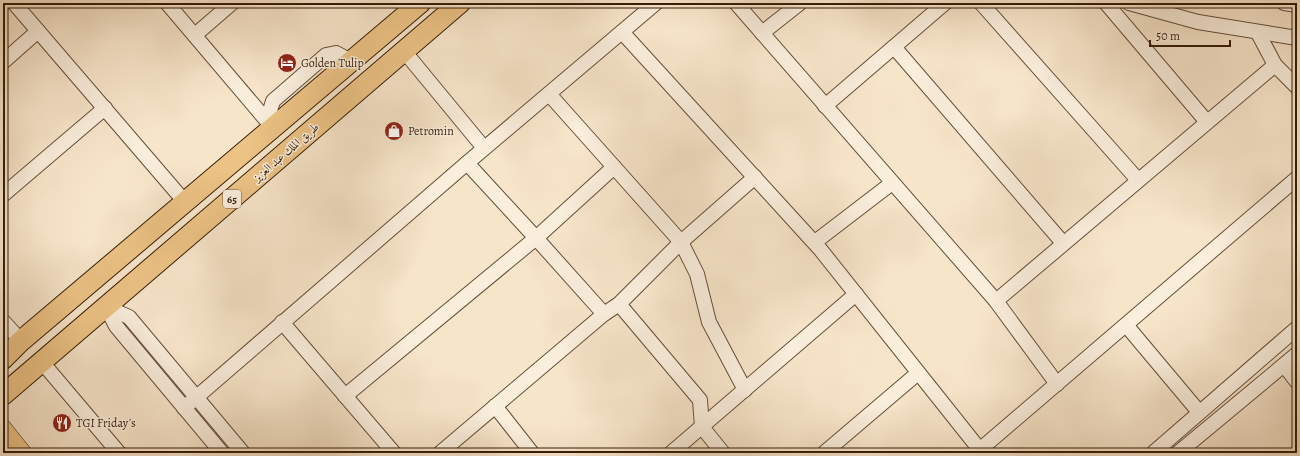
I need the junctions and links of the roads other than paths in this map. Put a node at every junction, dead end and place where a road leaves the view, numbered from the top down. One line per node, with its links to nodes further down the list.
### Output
1 (14, 3): 15 (street)
2 (167, 3): 19 (street)
3 (232, 3): 19 (street)
4 (420, 3): 30 (highway, 65)
5 (460, 3): 22 (highway, طريق الملك عبد العزيز / 65)
6 (656, 3): 16 (street)
7 (736, 3): 17 (street)
8 (800, 3): 17 (street)
9 (945, 3): 21 (street)
10 (981, 3): 36 (street)
11 (1106, 3): 29 (street)
12 (1129, 3): 18 (street)
13 (1284, 3): 14 (street)
14 (1297, 5)
15 (38, 31): 23 (street); 28 (street)
16 (622, 32): 26 (street); 34 (street)
17 (762, 33): 27 (street)
18 (1258, 33): 20 (street); 24 (street)
19 (195, 35): 30 (street)
20 (1297, 38)
21 (894, 47): 27 (street); 43 (street)
22 (404, 51): 31 (street); 47 (highway, طريق الملك عبد العزيز / 65)
23 (3, 62)
24 (1275, 65): 25 (street); 29 (street)
25 (1297, 87)
26 (549, 94): 31 (street); 33 (street)
27 (825, 106): 37 (street)
28 (105, 108): 38 (street); 39 (street)
29 (1207, 122): 36 (street)
30 (270, 124): 39 (highway, 65)
31 (484, 148): 32 (street)
32 (467, 163): 40 (street); 50 (street)
33 (614, 167): 40 (street); 41 (street)
34 (755, 177): 41 (street); 42 (street)
35 (1297, 178): 51 (street)
36 (1138, 180): 43 (street)
37 (892, 183): 42 (street); 45 (street)
38 (3, 195)
39 (185, 202): 53 (highway, 65)
40 (536, 238): 48 (street); 64 (street)
41 (680, 242): 46 (street); 61 (street)
42 (815, 242): 44 (street)
43 (1063, 243): 45 (street)
44 (856, 294): 58 (street); 61 (street)
45 (996, 301): 60 (street)
46 (619, 304): 48 (street); 68 (street)
47 (106, 307): 56 (highway, طريق الملك عبد العزيز / 65); 63 (street); 66 (street)
48 (604, 314): 65 (street)
49 (3, 321): 53 (street)
50 (282, 322): 63 (street); 64 (street)
51 (1126, 325): 60 (street); 67 (street)
52 (1297, 328): 67 (street)
53 (21, 341): 55 (highway, 65)
54 (1297, 354): 57 (street)
55 (3, 359)
56 (41, 361): 62 (highway, طريق الملك عبد العزيز / 65); 72 (street)
57 (1284, 365): 59 (street); 82 (street)
58 (918, 372): 70 (street); 80 (street)
59 (1297, 382)
60 (1057, 384): 70 (street)
61 (745, 390): 68 (street)
62 (3, 395)
63 (195, 396): 66 (street); 74 (street)
64 (345, 396): 75 (street)
65 (495, 406): 76 (street); 77 (street)
66 (184, 408): 73 (street)
67 (1200, 412): 81 (street)
68 (702, 427): 78 (street); 79 (street)
69 (3, 428): 71 (main road)
70 (978, 452)
71 (23, 453)
72 (119, 453)
73 (222, 453)
74 (243, 453)
75 (394, 453)
76 (440, 453)
77 (532, 453)
78 (671, 453)
79 (723, 453)
80 (824, 453)
81 (1153, 453)
82 (1178, 453)

